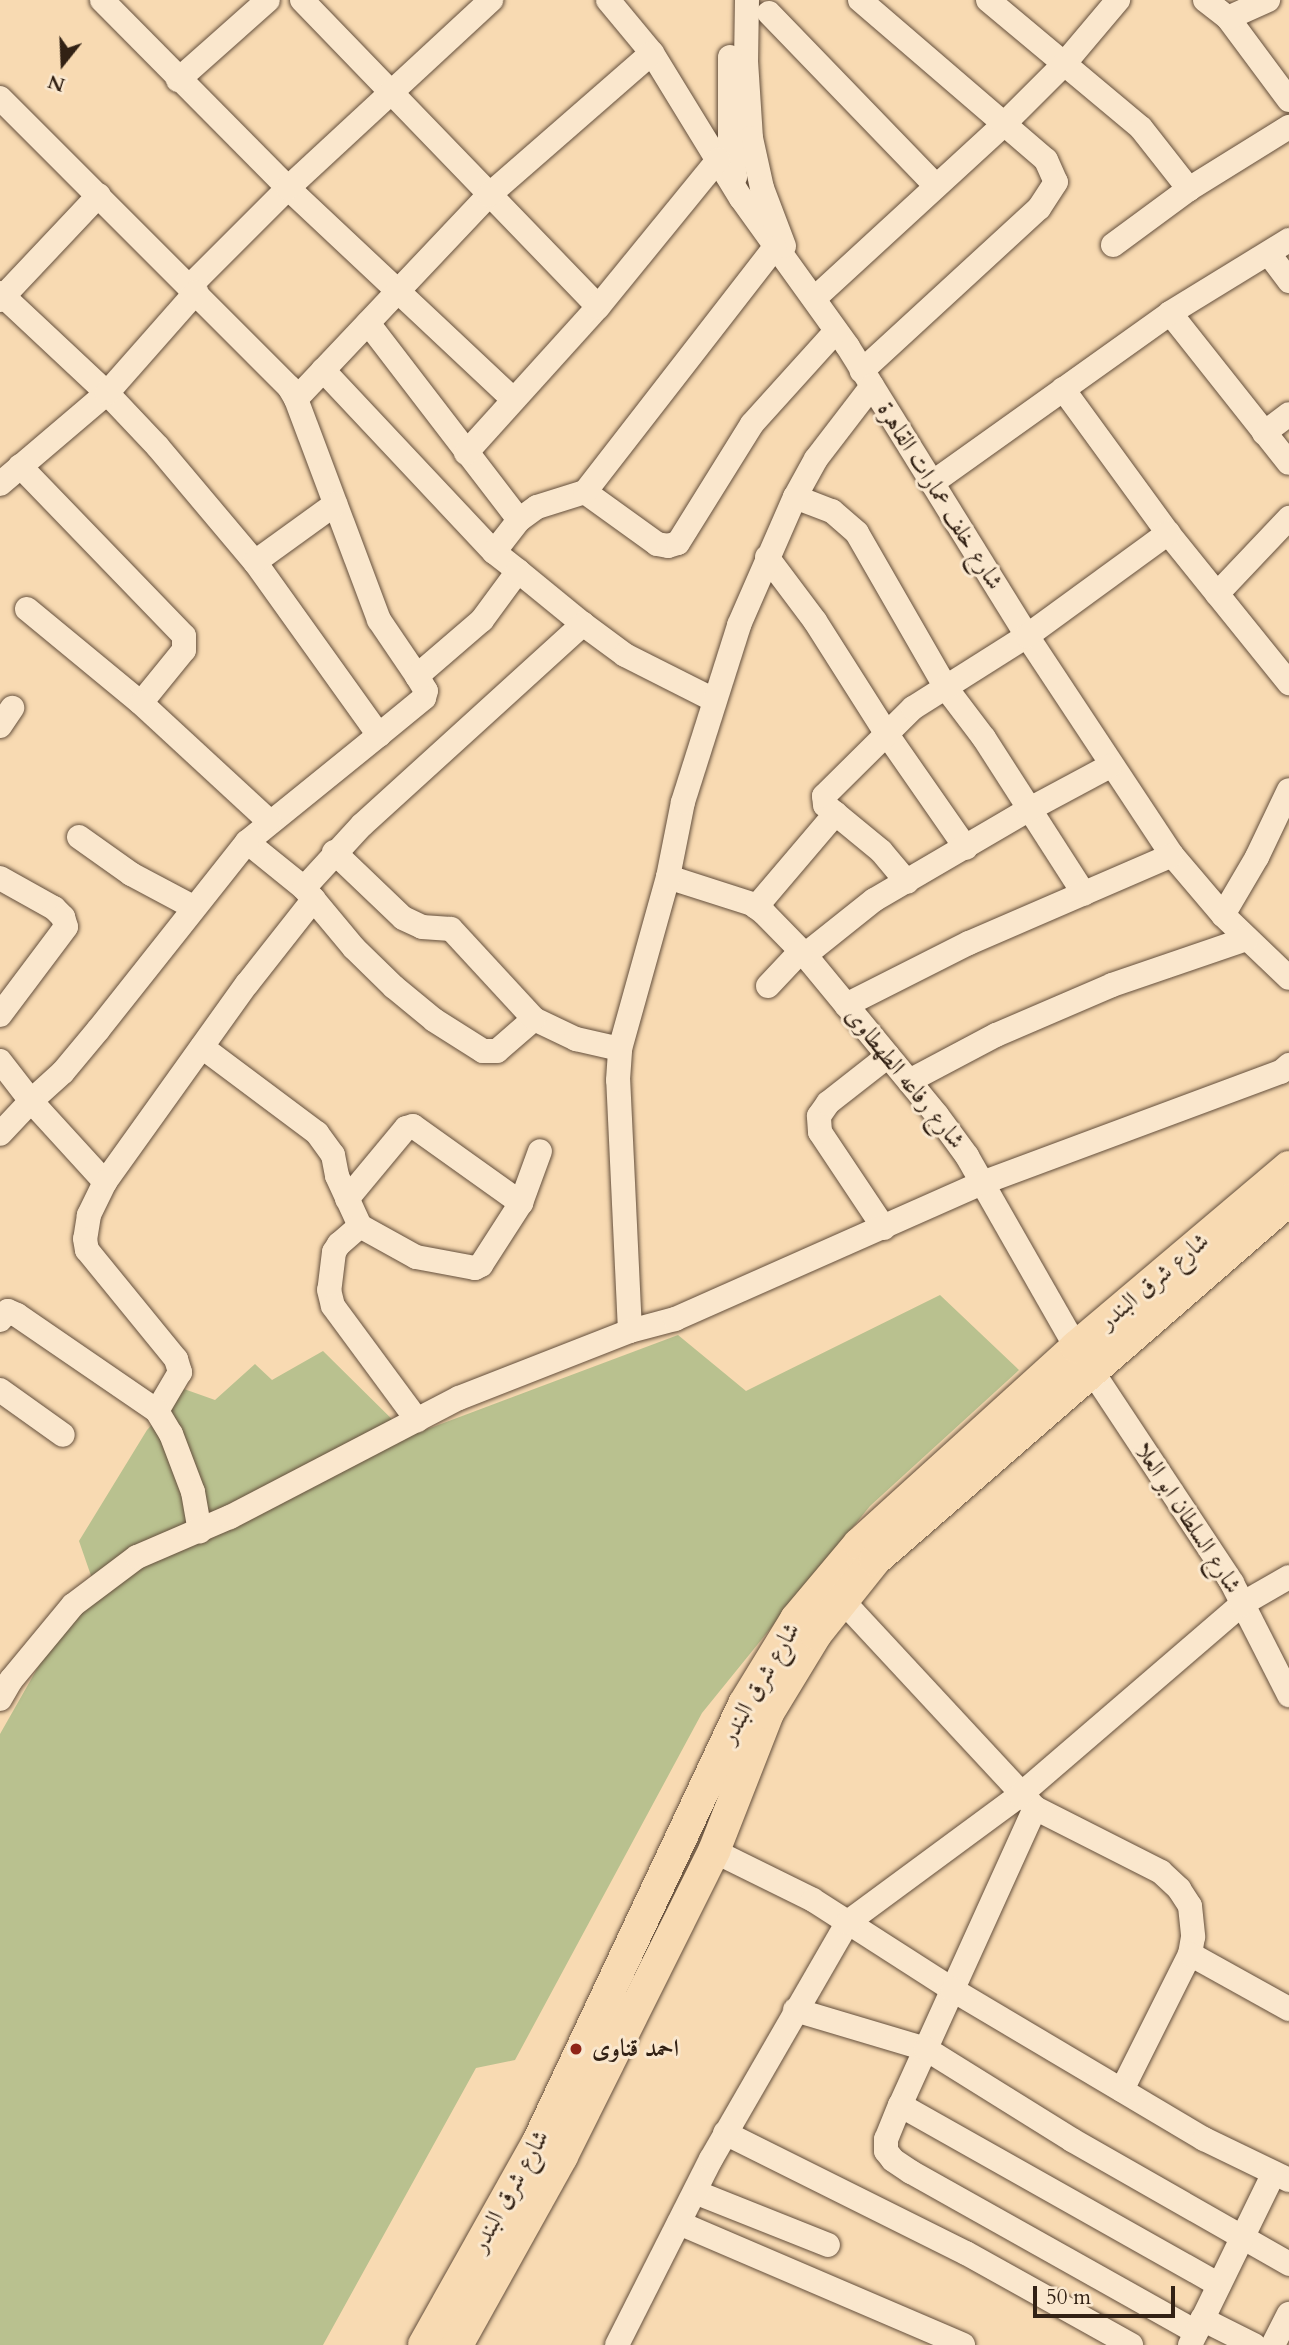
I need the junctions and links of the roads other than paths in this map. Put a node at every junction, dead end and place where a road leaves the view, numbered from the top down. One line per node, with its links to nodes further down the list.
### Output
1 (102, 0): 18 (street)
2 (268, 0): 18 (street)
3 (302, 0): 19 (street)
4 (491, 0): 19 (street)
5 (608, 0): 15 (street, شارع خلف عمارات القاهرة)
6 (730, 0): 22 (street)
7 (747, 0): 16 (street)
8 (860, 0): 24 (street)
9 (988, 0): 17 (street)
10 (1118, 0): 17 (street)
11 (1205, 0): 14 (street)
12 (1268, 0): 14 (street)
13 (772, 7): 16 (street); 27 (street)
14 (1228, 18): 21 (street)
15 (652, 52): 23 (street, شارع خلف عمارات القاهرة); 31 (street)
16 (746, 61): 22 (street)
17 (1065, 64): 24 (street); 29 (street)
18 (178, 80): 28 (street)
19 (394, 93): 28 (street); 31 (street)
20 (0, 98): 30 (street)
21 (1289, 100)
22 (739, 106): 23 (street); 32 (street); 36 (street)
23 (695, 121): 26 (street, شارع خلف عمارات القاهرة)
24 (1004, 124): 27 (street); 47 (street)
25 (1289, 127): 29 (street)
26 (718, 160): 32 (street, شارع خلف عمارات القاهرة); 42 (street)
27 (936, 186): 41 (street)
28 (288, 188): 38 (street); 39 (street)
29 (1189, 190): 33 (street)
30 (99, 195): 38 (street); 40 (street)
31 (489, 195): 39 (street); 42 (street)
32 (741, 198): 35 (street, شارع خلف عمارات القاهرة)
33 (1112, 245)
34 (1279, 247): 37 (street); 43 (street)
35 (774, 248): 36 (street, شارع خلف عمارات القاهرة); 59 (street)
36 (795, 272): 41 (street, شارع خلف عمارات القاهرة)
37 (1289, 281)
38 (193, 289): 49 (street); 50 (street)
39 (398, 290): 44 (street); 51 (street)
40 (1, 296): 49 (street)
41 (815, 298): 45 (street, شارع خلف عمارات القاهرة)
42 (598, 307): 51 (street)
43 (1170, 313): 48 (street); 53 (street)
44 (368, 323): 46 (street); 54 (street)
45 (836, 331): 47 (street, شارع خلف عمارات القاهرة); 59 (street)
46 (323, 370): 50 (street); 65 (street)
47 (867, 379): 57 (street, شارع خلف عمارات القاهرة); 60 (street)
48 (1063, 389): 57 (street); 64 (street)
49 (107, 393): 56 (street); 67 (street)
50 (296, 399): 61 (street)
51 (513, 400): 54 (street)
52 (1289, 414): 53 (street)
53 (1264, 433): 55 (street)
54 (467, 453): 63 (street)
55 (1289, 463)
56 (20, 466): 58 (street); 77 (street)
57 (932, 483): 72 (street, شارع خلف عمارات القاهرة)
58 (0, 484)
59 (585, 492): 63 (street)
60 (795, 497): 66 (street); 75 (street)
61 (335, 504): 67 (street); 73 (street)
62 (1289, 518): 69 (street)
63 (519, 520): 65 (street)
64 (1168, 533): 69 (street); 72 (street)
65 (494, 552): 68 (street)
66 (767, 557): 76 (street); 78 (street)
67 (255, 562): 79 (street)
68 (518, 571): 71 (street); 73 (street)
69 (1217, 594): 74 (street)
70 (27, 609): 77 (street)
71 (583, 624): 76 (street); 88 (street)
72 (1027, 636): 75 (street); 80 (street, شارع خلف عمارات القاهرة)
73 (417, 676): 79 (street)
74 (1289, 683)
75 (946, 688): 78 (street); 82 (street)
76 (714, 700): 90 (street)
77 (141, 703): 84 (street)
78 (886, 733): 83 (street); 87 (street)
79 (379, 735): 84 (street)
80 (1110, 766): 82 (street); 89 (street, شارع خلف عمارات القاهرة)
81 (1289, 790): 97 (street)
82 (1028, 810): 87 (street); 94 (street)
83 (836, 813): 92 (street); 96 (street)
84 (269, 821): 86 (street)
85 (79, 837): 95 (street)
86 (247, 842): 93 (street); 95 (street)
87 (966, 848): 92 (street)
88 (334, 852): 93 (street); 104 (street)
89 (1172, 855): 94 (street); 97 (street, شارع خلف عمارات القاهرة)
90 (668, 877): 96 (street, شارع رفاعه الطهطاوى); 106 (street)
91 (0, 878): 103 (street)
92 (907, 882): 99 (street)
93 (309, 893): 104 (street); 105 (street)
94 (1084, 894): 102 (street)
95 (193, 907): 111 (street)
96 (757, 907): 99 (street, شارع رفاعه الطهطاوى)
97 (1223, 915): 98 (street, شارع خلف عمارات القاهرة)
98 (1246, 939): 100 (street, شارع خلف عمارات القاهرة); 110 (street)
99 (803, 953): 101 (street); 102 (street, شارع رفاعه الطهطاوى)
100 (1288, 974)
101 (768, 986)
102 (846, 1005): 107 (street, شارع رفاعه الطهطاوى)
103 (0, 1015)
104 (534, 1019): 106 (street)
105 (202, 1047): 115 (street); 117 (street)
106 (620, 1049): 123 (street)
107 (888, 1056): 110 (street, شارع رفاعه الطهطاوى); 121 (street)
108 (0, 1061): 111 (street)
109 (1289, 1065): 116 (street)
110 (909, 1081): 116 (street, شارع رفاعه الطهطاوى)
111 (31, 1101): 112 (street); 115 (street)
112 (0, 1134)
113 (540, 1151): 119 (street)
114 (1289, 1167): 124 (main road, شارع شرق البندر)
115 (105, 1182): 126 (street)
116 (982, 1183): 121 (street); 124 (street, شارع رفاعه الطهطاوى)
117 (347, 1199): 119 (street); 120 (street)
118 (1289, 1200): 124 (main road, شارع شرق البندر)
119 (520, 1203): 120 (street)
120 (360, 1226): 127 (street)
121 (884, 1228): 123 (street)
122 (0, 1320): 126 (street)
123 (630, 1331): 127 (street)
124 (1084, 1359): 131 (main road, شارع شرق البندر); 132 (street, شارع السلطان ابو العلا); 135 (main road, شارع شرق البندر)
125 (0, 1390): 128 (street)
126 (157, 1411): 129 (street)
127 (417, 1420): 129 (street)
128 (63, 1435)
129 (200, 1531): 134 (street)
130 (1289, 1577): 132 (street)
131 (841, 1599): 136 (street); 137 (main road, شارع شرق البندر)
132 (1242, 1604): 133 (street, شارع السلطان ابو العلا); 136 (street)
133 (1289, 1695)
134 (0, 1699)
135 (701, 1799): 137 (main road); 138 (main road, شارع شرق البندر)
136 (1027, 1801): 140 (street); 141 (street); 142 (street)
137 (732, 1809): 139 (main road, شارع شرق البندر)
138 (684, 1835): 139 (main road); 158 (main road, شارع شرق البندر)
139 (714, 1851): 140 (street); 159 (main road, شارع شرق البندر)
140 (848, 1922): 142 (street); 144 (street)
141 (1190, 1955): 143 (street); 146 (street)
142 (953, 1990): 145 (street); 146 (street)
143 (1289, 2009)
144 (795, 2010): 145 (street); 148 (street)
145 (926, 2049): 147 (street); 152 (street)
146 (1122, 2090): 149 (street)
147 (900, 2105): 155 (street); 157 (street)
148 (725, 2133): 150 (street); 162 (street)
149 (1282, 2177): 152 (street)
150 (695, 2192): 151 (street); 153 (street)
151 (679, 2223): 160 (street); 161 (street)
152 (1244, 2235): 154 (street); 155 (street)
153 (828, 2245)
154 (1289, 2264)
155 (1219, 2285): 157 (street)
156 (1289, 2314): 164 (street)
157 (1196, 2332): 163 (street)
158 (424, 2345)
159 (457, 2345)
160 (617, 2345)
161 (963, 2345)
162 (1131, 2345)
163 (1254, 2345)
164 (1273, 2345)

